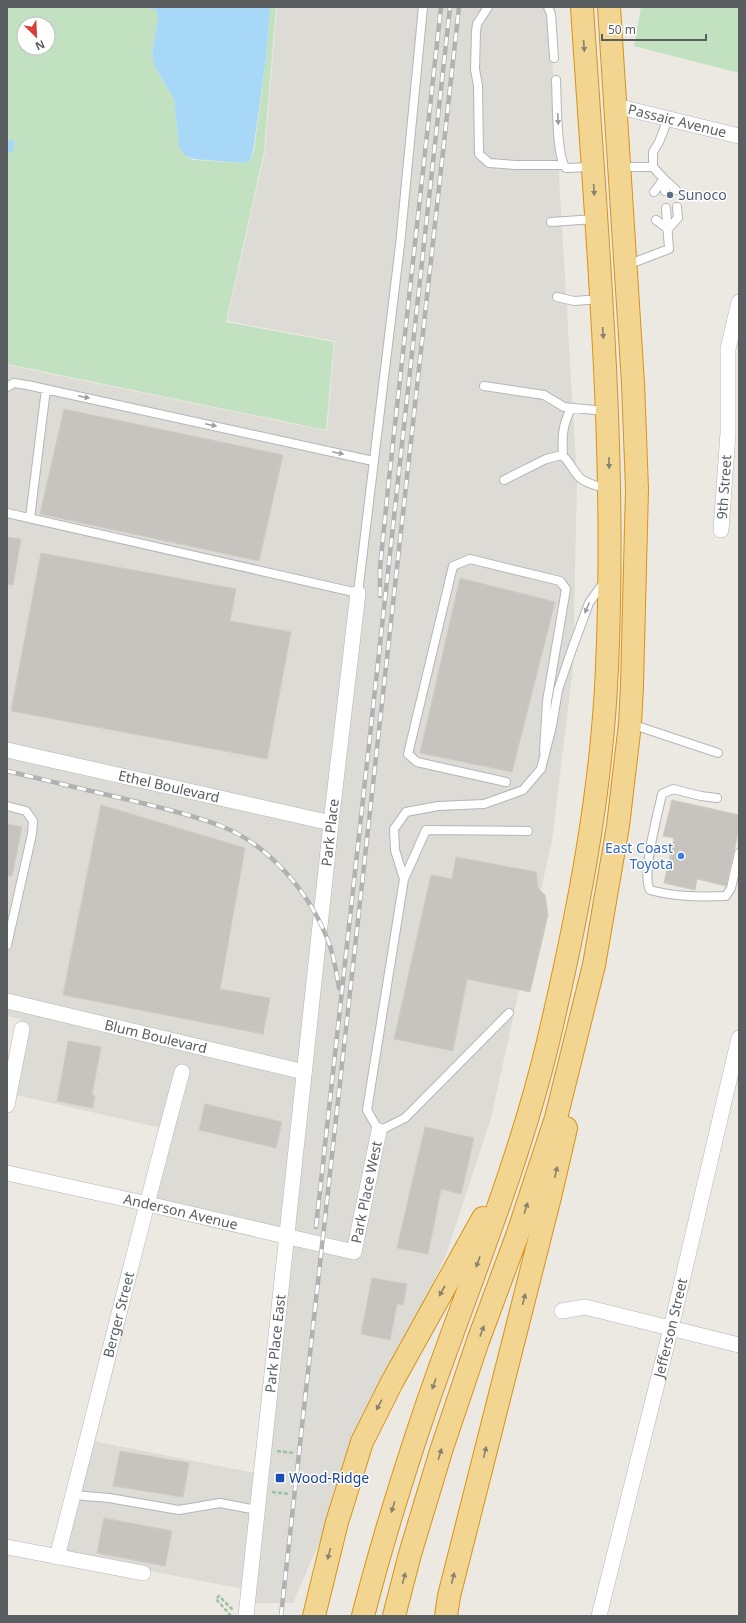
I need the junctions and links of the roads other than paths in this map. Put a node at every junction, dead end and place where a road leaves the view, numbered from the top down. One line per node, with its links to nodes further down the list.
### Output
1 (423, 7): 36 (lane)
2 (488, 7): 11 (lane)
3 (548, 7): 6 (lane)
4 (582, 7): 12 (highway, one-way to 12)
5 (609, 7): 8 (highway)
6 (554, 58)
7 (556, 80): 11 (lane, one-way to 11)
8 (616, 106): 9 (street, Passaic Avenue); 13 (highway)
9 (668, 119): 10 (street, Passaic Avenue); 14 (lane)
10 (739, 136)
11 (562, 165): 12 (lane)
12 (592, 167): 21 (highway, one-way to 21)
13 (620, 167): 14 (lane); 25 (highway)
14 (653, 167): 15 (lane)
15 (664, 179): 16 (lane); 17 (lane); 18 (lane)
16 (676, 190)
17 (665, 191)
18 (654, 192)
19 (678, 207): 24 (lane)
20 (666, 208): 24 (lane)
21 (596, 219): 23 (lane); 27 (highway)
22 (656, 220): 24 (lane)
23 (551, 222)
24 (668, 229): 25 (lane)
25 (626, 266): 44 (highway)
26 (557, 297): 27 (lane)
27 (601, 299): 33 (highway, one-way to 33)
28 (739, 302): 34 (street, 9th Street)
29 (484, 386): 32 (lane)
30 (7, 387): 31 (lane)
31 (46, 389): 36 (lane, one-way to 36); 40 (lane)
32 (571, 409): 33 (lane); 35 (lane)
33 (608, 411): 38 (highway, one-way to 38)
34 (733, 434): 41 (street, 9th Street)
35 (563, 456): 37 (lane); 38 (lane)
36 (373, 461): 43 (lane)
37 (504, 480)
38 (610, 490): 42 (highway)
39 (7, 513): 40 (lane)
40 (30, 518): 43 (lane)
41 (721, 530)
42 (609, 576): 46 (lane, one-way to 46); 65 (highway)
43 (358, 593): 51 (street, Park Place)
44 (630, 724): 47 (lane); 56 (highway)
45 (7, 750): 51 (street, Ethel Boulevard)
46 (544, 751): 48 (lane); 54 (lane)
47 (718, 753)
48 (506, 782)
49 (717, 798): 53 (lane)
50 (7, 806): 55 (lane)
51 (331, 824): 62 (street, Park Place)
52 (528, 831): 54 (lane)
53 (739, 853)
54 (404, 879): 64 (lane)
55 (7, 945)
56 (594, 965): 81 (highway, one-way to 56); 82 (highway, one-way to 56)
57 (7, 1001): 62 (street, Blum Boulevard)
58 (509, 1013): 64 (lane)
59 (22, 1029): 63 (street)
60 (739, 1038): 71 (street, Jefferson Street)
61 (182, 1072): 67 (street, Berger Street)
62 (304, 1072): 68 (street, Park Place East)
63 (7, 1105)
64 (379, 1131): 69 (street, Park Place West)
65 (515, 1159): 79 (highway, one-way to 79); 80 (highway, one-way to 80)
66 (7, 1173): 67 (street, Anderson Avenue)
67 (148, 1204): 68 (street, Anderson Avenue); 73 (street, Berger Street)
68 (286, 1236): 69 (street, Anderson Avenue); 74 (street, Park Place East)
69 (354, 1252)
70 (562, 1312): 71 (street)
71 (671, 1328): 72 (street); 83 (street, Jefferson Street)
72 (739, 1345)
73 (73, 1495): 74 (lane); 76 (street, Berger Street)
74 (257, 1510): 78 (street, Park Place East)
75 (7, 1547): 76 (street)
76 (57, 1557): 77 (street)
77 (143, 1573)
78 (241, 1615)
79 (314, 1616)
80 (363, 1616)
81 (394, 1616)
82 (446, 1616)
83 (599, 1616)

